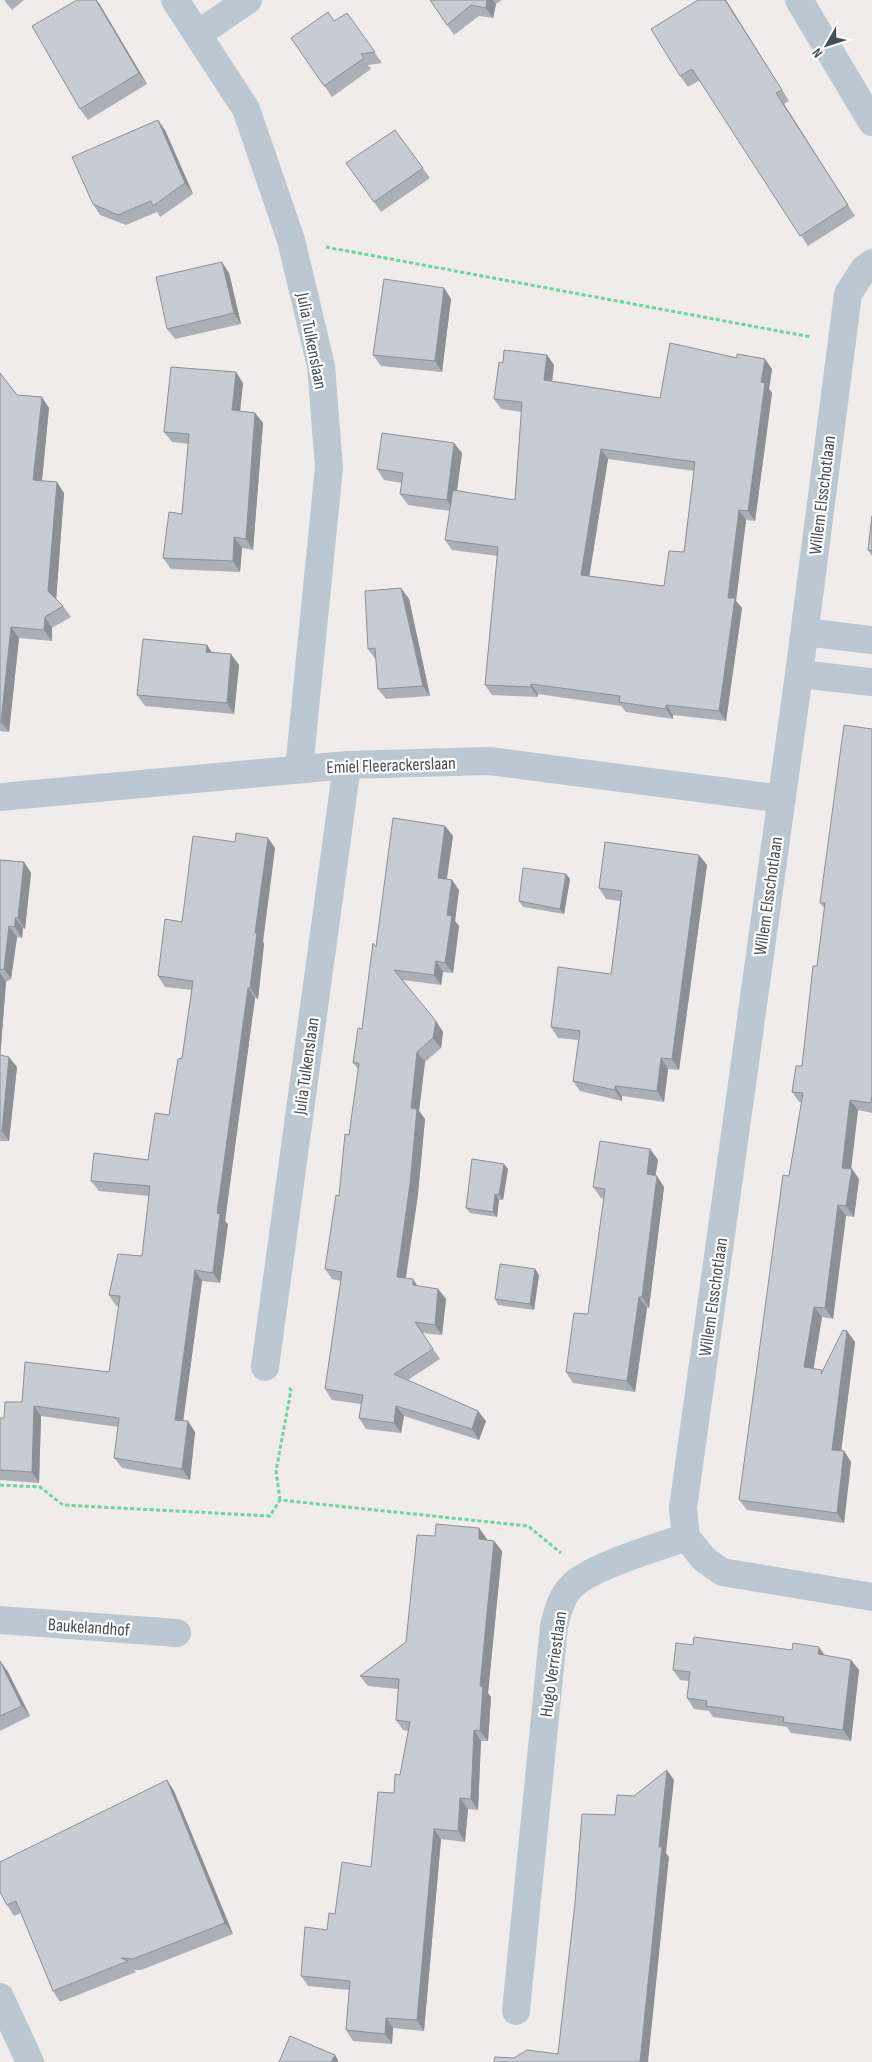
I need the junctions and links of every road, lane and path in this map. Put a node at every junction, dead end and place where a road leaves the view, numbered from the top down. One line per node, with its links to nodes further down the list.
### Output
1 (175, 0): 4 (street, Julia Tulkenslaan)
2 (248, 0): 4 (street)
3 (799, 0): 5 (street)
4 (198, 34): 6 (street, Julia Tulkenslaan)
5 (872, 122)
6 (291, 240): 8 (path); 14 (street, Julia Tulkenslaan)
7 (872, 262): 8 (street, Willem Elsschotlaan)
8 (841, 343): 9 (street, Willem Elsschotlaan)
9 (805, 632): 10 (street); 11 (street, Willem Elsschotlaan)
10 (872, 640)
11 (800, 674): 12 (street); 16 (street, Willem Elsschotlaan)
12 (872, 682)
13 (347, 765): 14 (street, Emiel Fleerackerslaan); 16 (street, Emiel Fleerackerslaan); 17 (street, Julia Tulkenslaan)
14 (299, 769): 15 (street, Emiel Fleerackerslaan)
15 (0, 797)
16 (782, 799): 20 (street, Willem Elsschotlaan)
17 (266, 1367): 19 (path)
18 (0, 1485): 19 (path)
19 (280, 1500): 21 (path)
20 (686, 1538): 21 (street, Hugo Verriestlaan); 22 (street)
21 (586, 1574): 26 (street, Hugo Verriestlaan)
22 (872, 1597)
23 (0, 1620): 24 (street, Baukelandhof)
24 (177, 1634)
25 (0, 1997): 27 (street)
26 (516, 2011)
27 (30, 2062)

